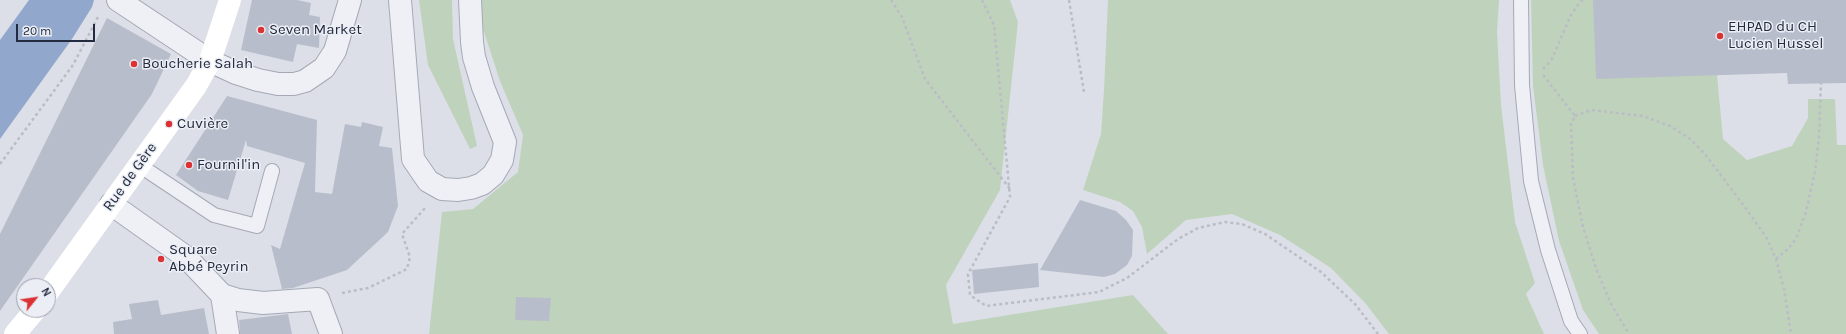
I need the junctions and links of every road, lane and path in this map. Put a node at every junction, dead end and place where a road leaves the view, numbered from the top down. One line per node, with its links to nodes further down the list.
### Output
1 (118, 0): 12 (street)
2 (230, 0): 12 (main road, Rue de Gère)
3 (350, 0): 12 (street)
4 (400, 0): 19 (street)
5 (470, 0): 19 (street)
6 (891, 0): 20 (path)
7 (982, 0): 20 (path)
8 (1069, 0): 14 (path)
9 (1521, 0): 31 (lane)
10 (1583, 0): 15 (path)
11 (100, 14): 16 (path)
12 (210, 61): 17 (main road, Rue de Gère)
13 (1821, 83): 22 (path)
14 (1084, 92)
15 (1575, 116): 22 (path); 32 (path)
16 (0, 164)
17 (139, 165): 18 (lane); 21 (main road, Rue de Gère)
18 (272, 171)
19 (442, 188): 25 (path)
20 (1010, 189): 30 (path)
21 (111, 204): 23 (main road, Rue de Gère); 24 (street)
22 (1776, 258): 33 (path)
23 (56, 281)
24 (222, 294): 25 (street); 28 (street)
25 (318, 299): 29 (street)
26 (28, 318): 27 (main road)
27 (15, 334)
28 (228, 334)
29 (331, 334)
30 (1378, 334)
31 (1580, 334)
32 (1629, 334)
33 (1791, 334)

